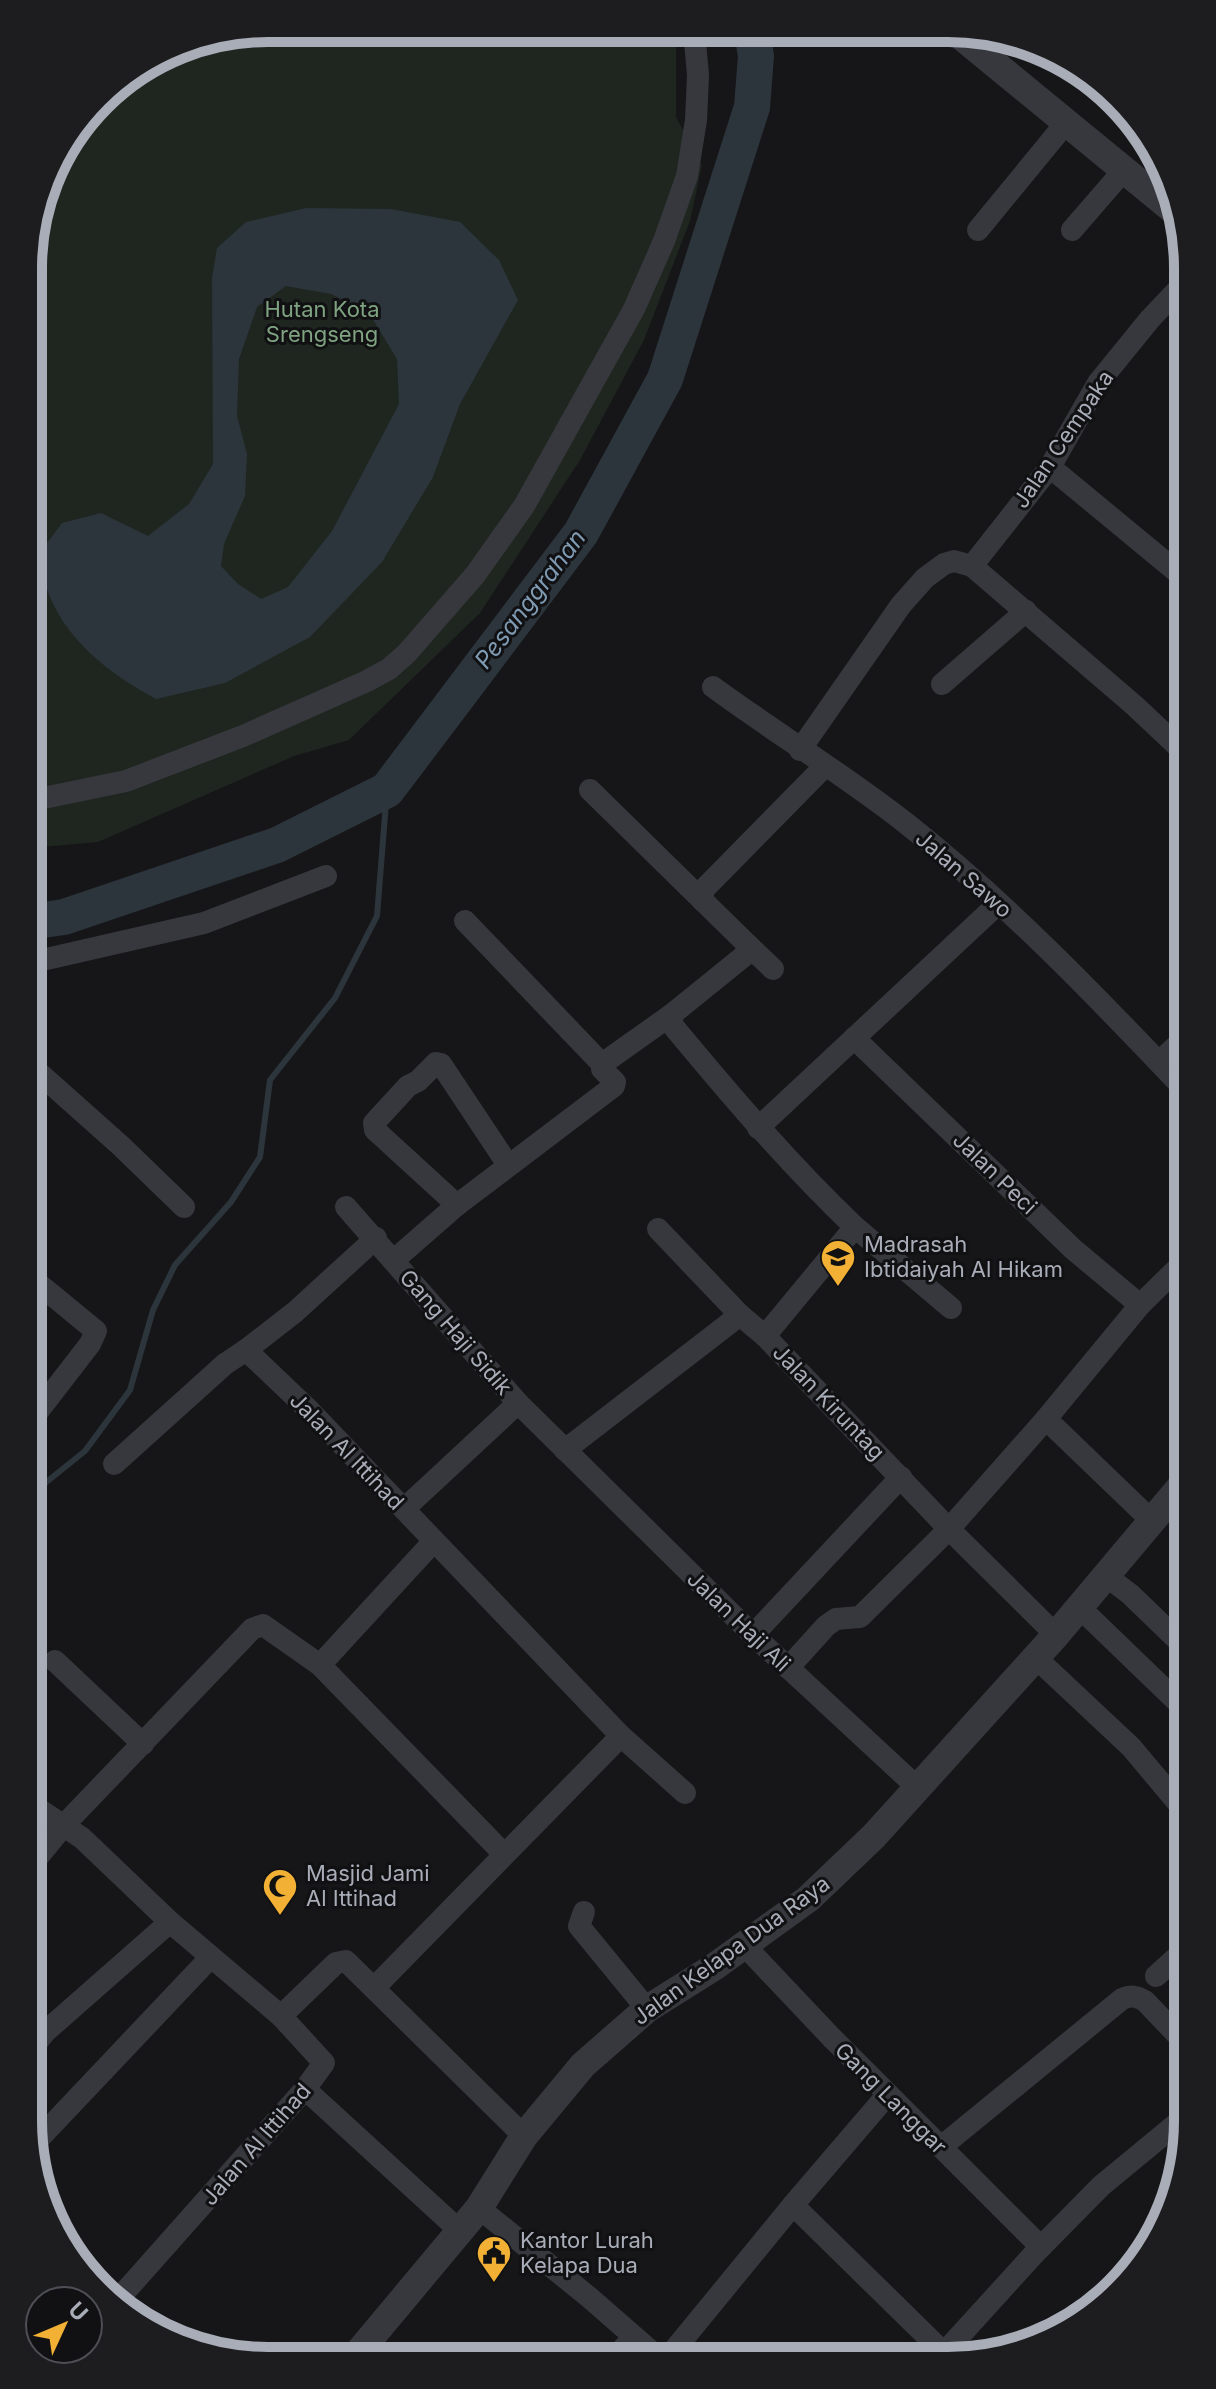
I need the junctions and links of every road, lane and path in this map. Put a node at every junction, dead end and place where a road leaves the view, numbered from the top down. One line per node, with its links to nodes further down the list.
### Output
1 (695, 42): 19 (street)
2 (970, 43): 3 (street)
3 (1065, 124): 4 (street); 6 (street)
4 (1124, 170): 5 (street); 7 (street)
5 (1164, 203)
6 (978, 230)
7 (1072, 230)
8 (1174, 294): 9 (street, Jalan Cempaka)
9 (1050, 467): 10 (street, Jalan Cempaka); 11 (street)
10 (972, 566): 12 (street); 16 (street)
11 (1174, 569)
12 (1026, 611): 13 (street); 15 (street)
13 (942, 684)
14 (713, 687): 16 (street, Jalan Sawo)
15 (1174, 743)
16 (800, 750): 17 (street, Jalan Sawo)
17 (825, 766): 21 (street); 22 (street, Jalan Sawo)
18 (590, 790): 21 (street)
19 (42, 798)
20 (326, 876): 25 (street)
21 (702, 900): 24 (street)
22 (999, 903): 28 (street); 30 (street, Jalan Sawo)
23 (465, 921): 31 (street)
24 (749, 946): 26 (street); 27 (street)
25 (42, 960)
26 (773, 969)
27 (671, 1015): 31 (street); 34 (street)
28 (854, 1038): 34 (street); 45 (street, Jalan Peci)
29 (1174, 1048): 30 (street)
30 (1159, 1062): 33 (street, Jalan Sawo)
31 (602, 1064): 35 (street)
32 (42, 1075): 37 (street)
33 (1174, 1078)
34 (758, 1128): 39 (street)
35 (508, 1165): 36 (street); 36 (street)
36 (457, 1205): 42 (street)
37 (184, 1207)
38 (346, 1207): 41 (street, Gang Haji Sidik)
39 (855, 1227): 46 (street); 48 (street, Jalan Kiruntag)
40 (658, 1229): 47 (street)
41 (376, 1238): 42 (street, Gang Haji Sidik); 49 (street)
42 (394, 1260): 50 (street, Gang Haji Sidik)
43 (1174, 1272): 45 (street)
44 (42, 1287): 51 (street)
45 (1140, 1305): 52 (street)
46 (951, 1308)
47 (740, 1315): 48 (street); 53 (street)
48 (765, 1336): 55 (street, Jalan Kiruntag)
49 (252, 1356): 54 (street); 57 (street, Jalan Al Ittihad)
50 (518, 1403): 53 (street, Jalan Haji Ali); 57 (street)
51 (42, 1406)
52 (1046, 1419): 58 (street); 59 (street)
53 (565, 1450): 63 (street, Jalan Haji Ali)
54 (114, 1464)
55 (901, 1477): 59 (street, Jalan Kiruntag); 63 (street)
56 (1174, 1495): 58 (street, Jalan Kelapa Dua Raya)
57 (404, 1509): 60 (street, Jalan Al Ittihad)
58 (1152, 1521): 61 (street, Jalan Kelapa Dua Raya)
59 (949, 1529): 64 (street, Jalan Kiruntag); 69 (street)
60 (434, 1541): 68 (street); 71 (street, Jalan Al Ittihad)
61 (1106, 1576): 62 (street, Jalan Kelapa Dua Raya); 65 (street)
62 (1079, 1607): 64 (street, Jalan Kelapa Dua Raya); 70 (street)
63 (753, 1635): 69 (street, Jalan Haji Ali)
64 (1056, 1635): 66 (street, Jalan Kelapa Dua Raya)
65 (1174, 1636)
66 (1035, 1657): 73 (street, Jalan Kelapa Dua Raya); 75 (street)
67 (55, 1661): 72 (street)
68 (320, 1665): 72 (street); 79 (street)
69 (788, 1668): 73 (street, Jalan Haji Ali)
70 (1174, 1699)
71 (621, 1736): 74 (street, Jalan Al Ittihad); 79 (street)
72 (143, 1744): 77 (street)
73 (918, 1788): 82 (street, Jalan Kelapa Dua Raya)
74 (685, 1793)
75 (1174, 1798)
76 (42, 1810): 77 (street, Jalan Al Ittihad)
77 (65, 1824): 78 (street); 81 (street, Jalan Al Ittihad)
78 (42, 1852)
79 (504, 1854): 86 (street)
80 (584, 1912): 87 (street)
81 (170, 1922): 83 (street, Jalan Al Ittihad); 90 (street)
82 (744, 1945): 87 (street, Jalan Kelapa Dua Raya); 92 (street, Gang Langgar)
83 (210, 1958): 88 (street, Jalan Al Ittihad); 94 (street)
84 (1174, 1960): 85 (street)
85 (1156, 1976)
86 (375, 1987): 88 (street); 95 (street)
87 (647, 2009): 95 (street, Jalan Kelapa Dua Raya)
88 (281, 2016): 91 (street, Jalan Al Ittihad)
89 (1174, 2031): 96 (street)
90 (42, 2036)
91 (305, 2089): 99 (street); 101 (street, Jalan Al Ittihad)
92 (888, 2094): 96 (street, Gang Langgar); 97 (street)
93 (1174, 2126): 100 (street)
94 (42, 2135)
95 (524, 2136): 98 (street, Jalan Kelapa Dua Raya)
96 (941, 2147): 100 (street, Gang Langgar)
97 (793, 2205): 106 (street); 107 (street)
98 (479, 2208): 99 (street, Jalan Kelapa Dua Raya); 102 (street)
99 (460, 2231): 103 (street, Jalan Kelapa Dua Raya)
100 (1041, 2247): 108 (street)
101 (123, 2294)
102 (634, 2337): 104 (street); 105 (street)
103 (363, 2347)
104 (624, 2347)
105 (647, 2347)
106 (675, 2347)
107 (932, 2347)
108 (955, 2347)

